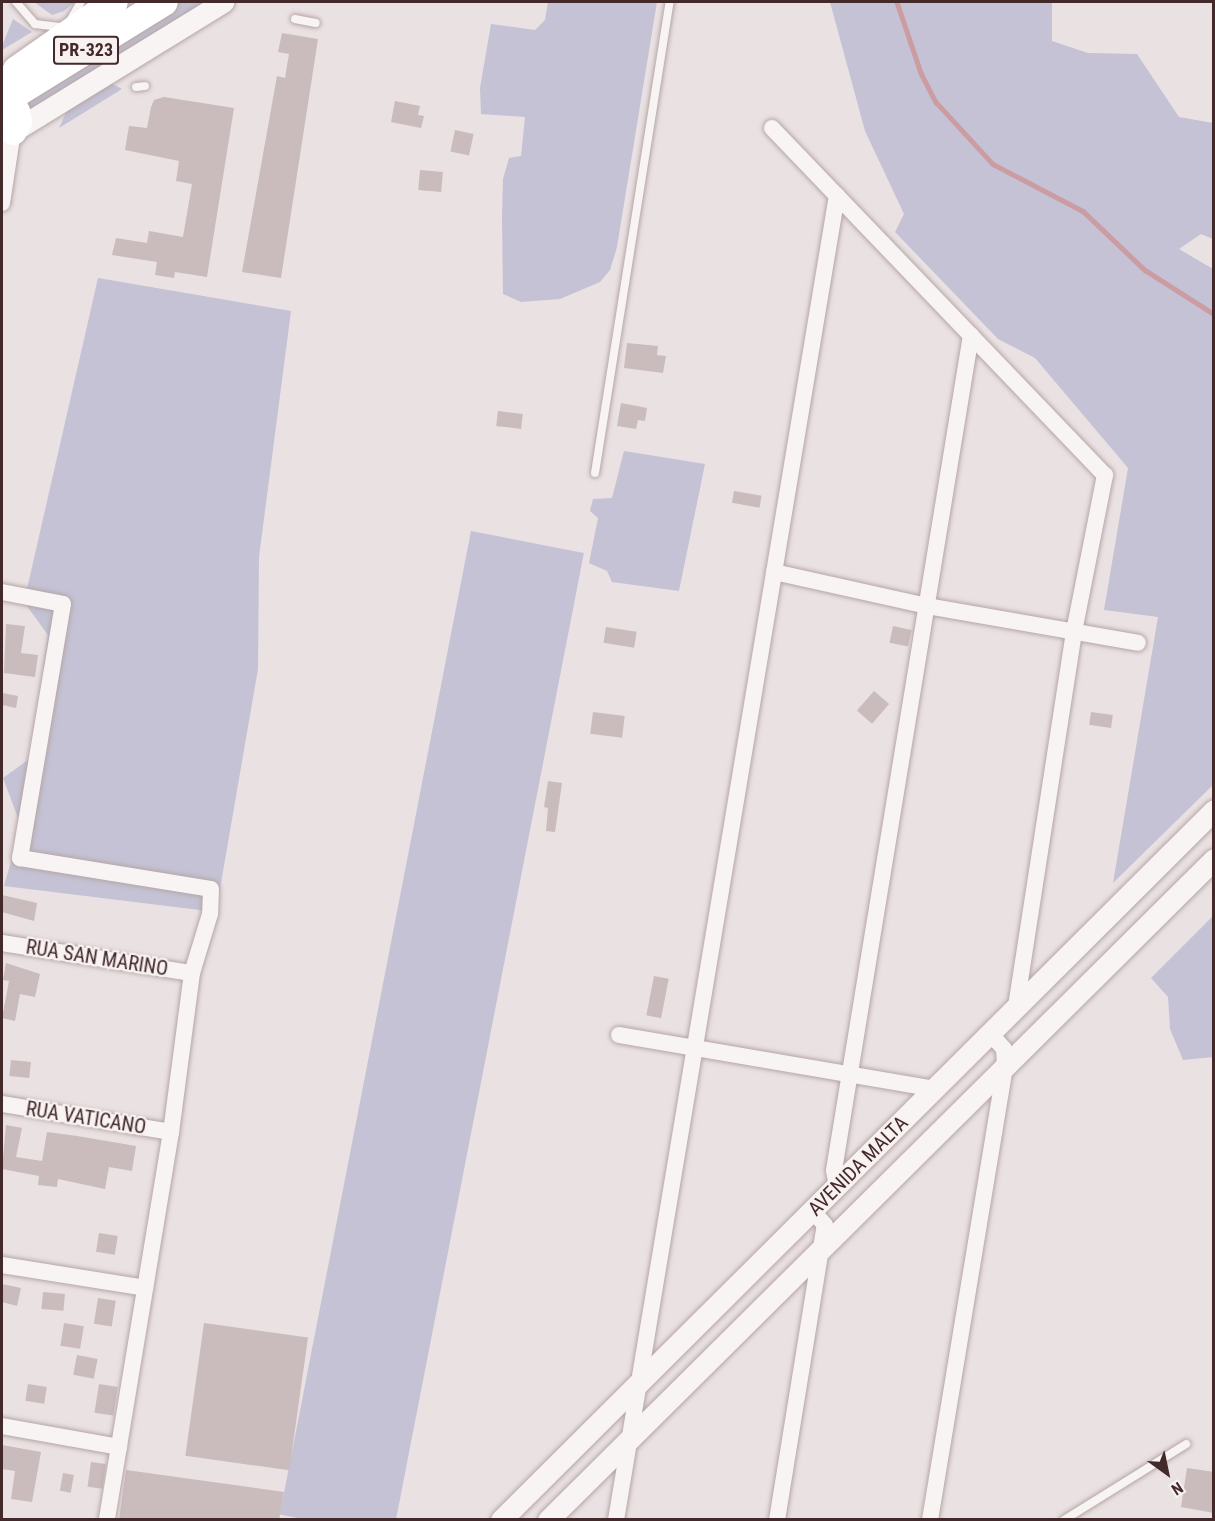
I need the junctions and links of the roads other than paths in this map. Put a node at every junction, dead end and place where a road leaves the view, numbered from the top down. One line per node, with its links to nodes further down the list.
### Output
1 (16, 2): 7 (lane)
2 (101, 2): 7 (highway, PR-323)
3 (114, 2): 11 (highway)
4 (164, 2): 11 (highway, PR-323)
5 (224, 2): 11 (street)
6 (670, 2): 16 (lane)
7 (71, 16): 10 (highway, PR-323)
8 (295, 19): 9 (lane)
9 (316, 23)
10 (2, 63)
11 (13, 116): 14 (street)
12 (772, 128): 13 (street)
13 (837, 195): 15 (street); 17 (street)
14 (2, 203)
15 (971, 336): 19 (street); 20 (street)
16 (595, 473)
17 (774, 572): 19 (street); 29 (street)
18 (2, 592): 25 (street)
19 (927, 606): 20 (street); 31 (street)
20 (1074, 632): 21 (street); 26 (street)
21 (1138, 643)
22 (1214, 810): 26 (street, AVENIDA MALTA)
23 (1214, 859): 30 (street, AVENIDA MALTA)
24 (2, 943): 25 (street, RUA SAN MARINO)
25 (192, 974): 34 (street)
26 (1016, 1008): 27 (street, AVENIDA MALTA)
27 (990, 1034): 30 (street); 32 (street, AVENIDA MALTA)
28 (619, 1035): 29 (street)
29 (695, 1048): 31 (street); 40 (street)
30 (1005, 1067): 37 (street, AVENIDA MALTA); 50 (street)
31 (852, 1074): 32 (street); 35 (street)
32 (935, 1089): 35 (street, AVENIDA MALTA)
33 (2, 1104): 34 (street, RUA VATICANO)
34 (171, 1132): 39 (street)
35 (837, 1187): 36 (street, AVENIDA MALTA)
36 (813, 1211): 37 (street); 40 (street, AVENIDA MALTA)
37 (821, 1249): 42 (street, AVENIDA MALTA); 49 (street)
38 (2, 1265): 39 (street)
39 (145, 1288): 44 (street)
40 (639, 1382): 42 (street); 47 (street, AVENIDA MALTA)
41 (2, 1426): 44 (street)
42 (626, 1442): 45 (street); 48 (street, AVENIDA MALTA)
43 (1186, 1443): 51 (lane)
44 (119, 1447): 46 (street)
45 (620, 1519)
46 (107, 1520)
47 (501, 1520)
48 (548, 1520)
49 (777, 1520)
50 (930, 1520)
51 (1064, 1520)

